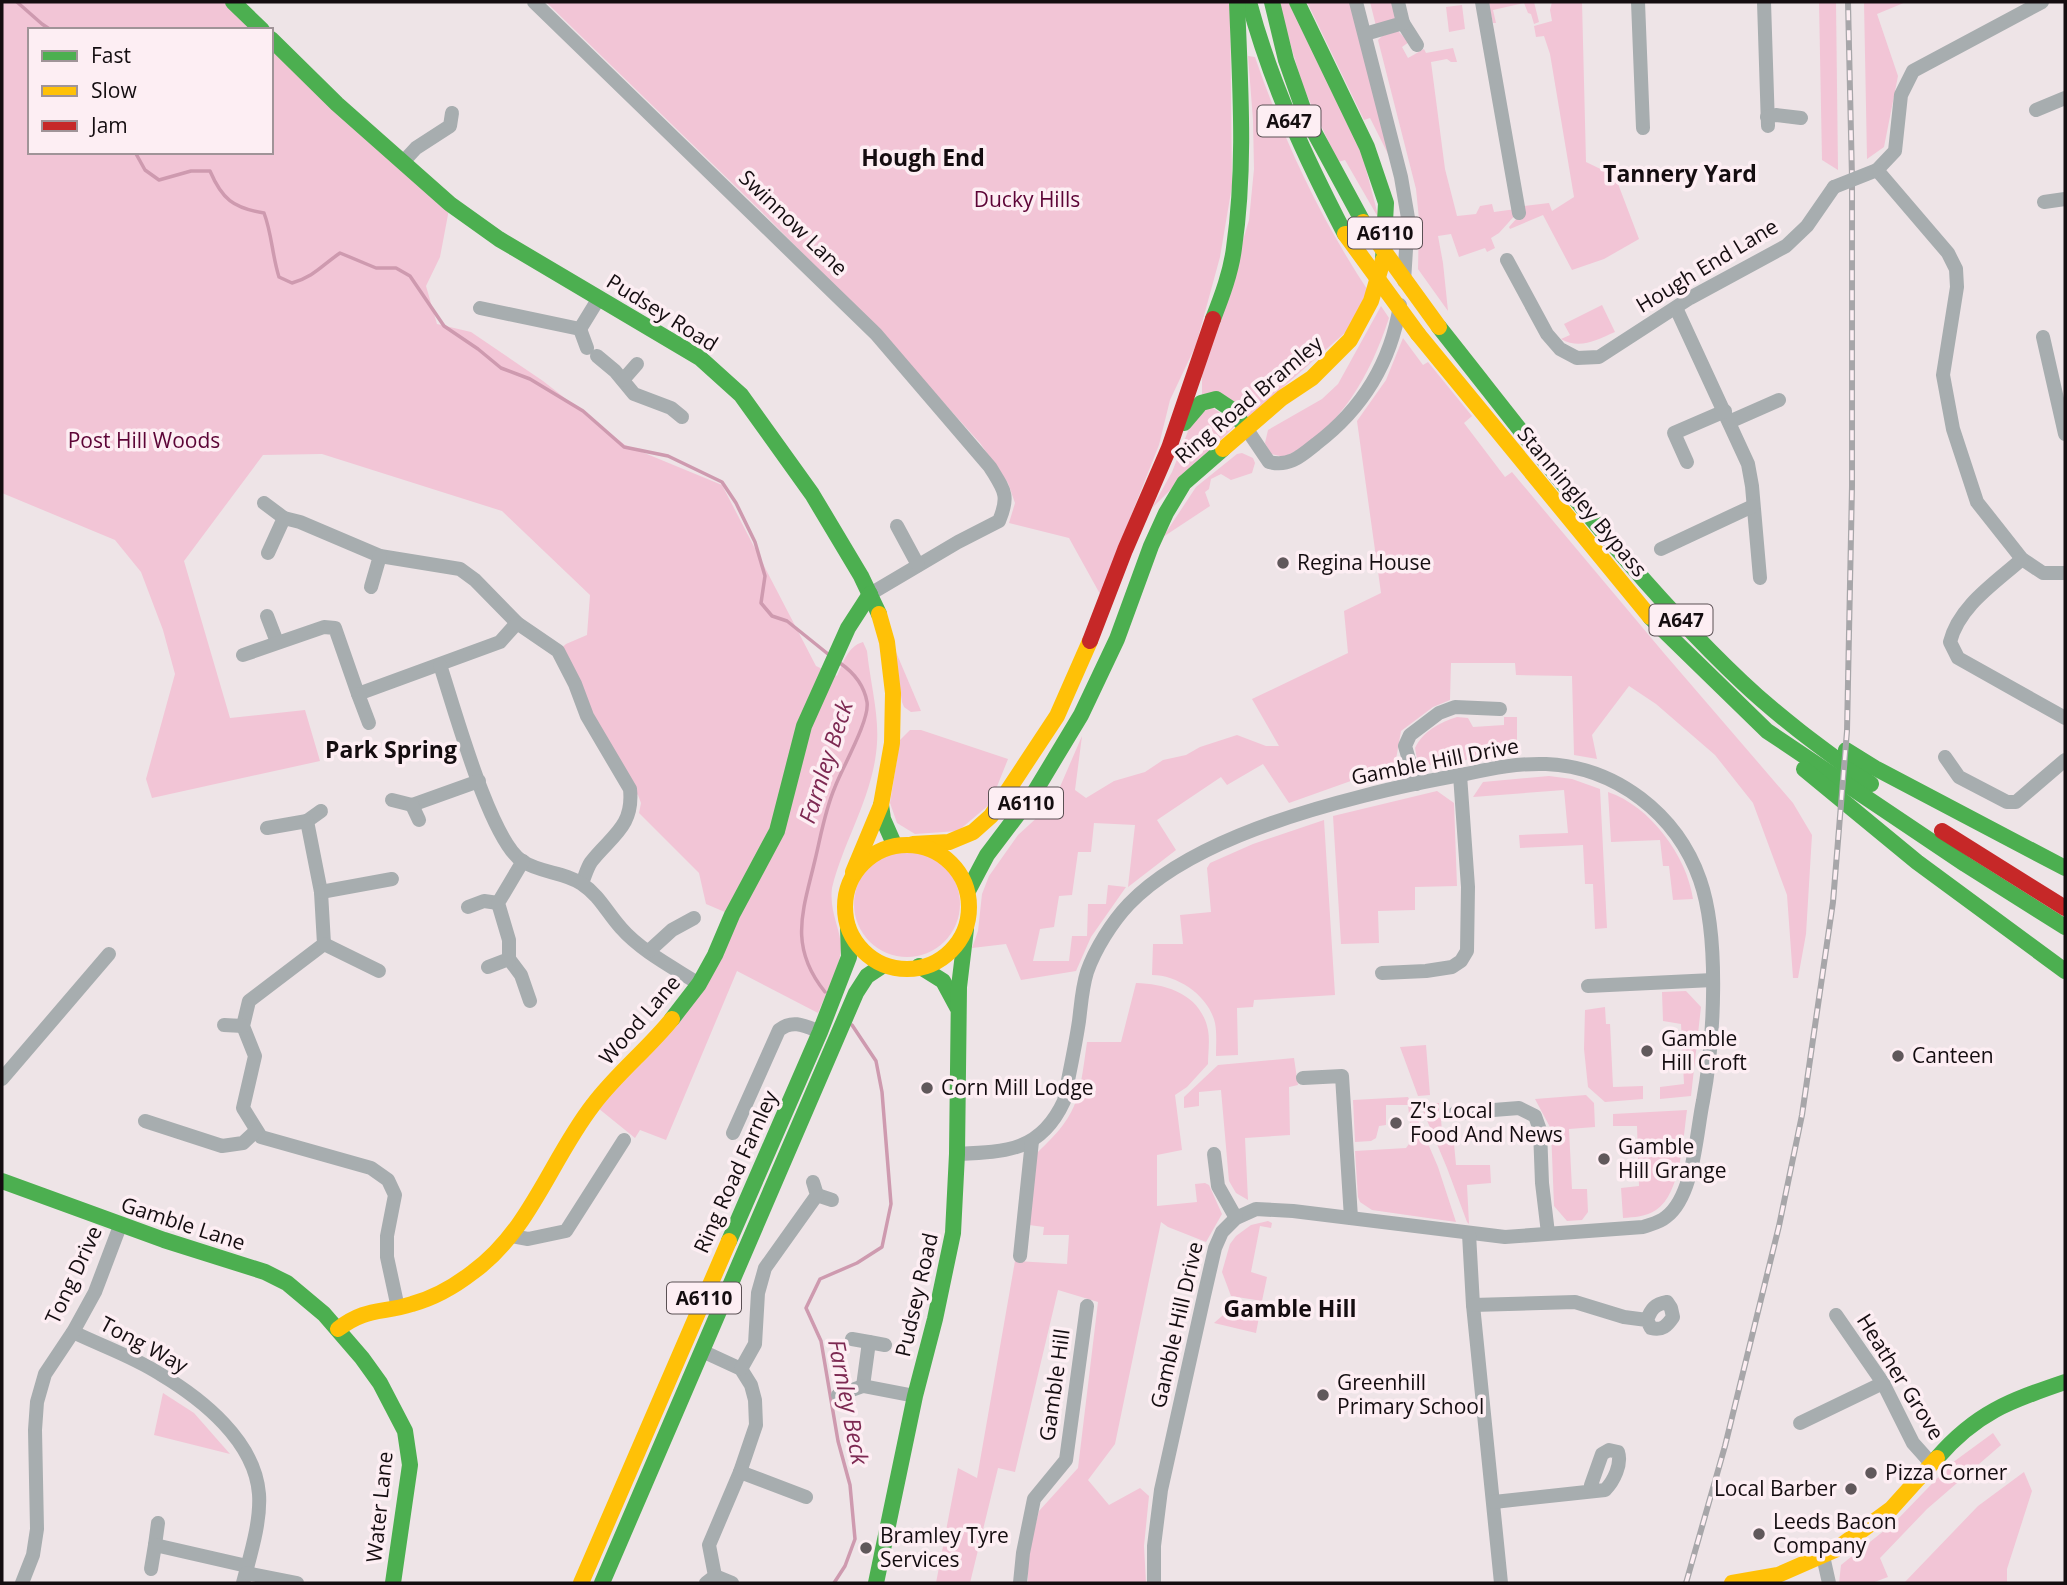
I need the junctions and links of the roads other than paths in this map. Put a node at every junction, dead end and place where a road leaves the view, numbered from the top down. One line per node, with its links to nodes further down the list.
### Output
1 (233, 2): 14 (main road)
2 (534, 2): 51 (street, Swinnow Lane)
3 (1237, 2): 41 (main road, Ring Road Bramley / A6110)
4 (1249, 2): 68 (main road, Stanningley Bypass / A647, bridge)
5 (1272, 2): 63 (main road, Stanningley Bypass / A647, bridge)
6 (1297, 2): 39 (main road, Ring Road Bramley / A6110)
7 (1356, 2): 15 (street)
8 (1398, 2): 13 (street)
9 (1482, 2): 27 (street)
10 (1638, 2): 22 (street)
11 (1763, 2): 21 (street)
12 (2042, 2): 24 (street)
13 (1403, 23): 15 (street); 17 (street)
14 (260, 28)
15 (1365, 34): 39 (street)
16 (273, 41): 23 (main road, Pudsey Road)
17 (1417, 45)
18 (2065, 98): 19 (street)
19 (2036, 110)
20 (452, 114): 23 (street)
21 (1801, 118)
22 (1643, 128)
23 (404, 161): 29 (main road, Pudsey Road)
24 (1877, 170): 31 (street, Hough End Lane, bridge); 50 (street)
25 (2065, 199): 26 (street)
26 (2044, 202)
27 (1519, 213)
28 (1507, 260): 31 (street, Hough End Lane)
29 (599, 298): 32 (street); 55 (main road, Pudsey Road)
30 (480, 308): 32 (street)
31 (1676, 309): 37 (street)
32 (580, 329): 35 (street)
33 (2043, 337): 40 (street)
34 (637, 364): 35 (street)
35 (622, 380): 38 (street)
36 (1779, 400): 37 (street)
37 (1727, 416): 42 (street); 44 (street)
38 (682, 417)
39 (1246, 428): 41 (main road, A6110); 88 (main road, Ring Road Bramley / A6110)
40 (2065, 434)
41 (1169, 448): 82 (main road, Ring Road Bramley / A6110)
42 (1687, 462)
43 (264, 503): 45 (street)
44 (1753, 506): 47 (street); 53 (street)
45 (284, 517): 48 (street); 49 (street)
46 (897, 526): 51 (street)
47 (1661, 549)
48 (268, 553)
49 (380, 556): 54 (street); 57 (street)
50 (2022, 559): 52 (street); 66 (street)
51 (918, 565): 55 (street)
52 (2065, 573)
53 (1760, 578)
54 (370, 587)
55 (870, 594): 59 (main road, Pudsey Road); 60 (main road, Wood Lane)
56 (267, 616): 58 (street)
57 (517, 623): 62 (street); 87 (street)
58 (276, 642): 61 (street); 64 (street)
59 (887, 642): 60 (main road); 76 (main road, Pudsey Road)
60 (841, 646): 108 (main road, Wood Lane)
61 (243, 654)
62 (440, 665): 64 (street); 72 (street)
63 (1744, 684): 84 (main road, A647); 92 (main road, Stanningley Bypass / A647)
64 (358, 694): 67 (street)
65 (1500, 709): 73 (street)
66 (2065, 718)
67 (369, 723)
68 (1768, 731): 94 (main road, Stanningley Bypass / A647); 105 (main road, A647)
69 (1945, 757): 70 (street)
70 (2065, 760)
71 (1460, 775): 73 (street, Gamble Hill Drive); 106 (street); 107 (street, Gamble Hill Drive)
72 (479, 781): 75 (street); 83 (street)
73 (1416, 784): 124 (street, Gamble Hill Drive)
74 (392, 800): 75 (street)
75 (412, 805): 78 (street)
76 (881, 805): 81 (main road, Pudsey Road); 85 (main road, Pudsey Road)
77 (321, 811): 79 (street)
78 (419, 820)
79 (307, 821): 80 (street); 89 (street)
80 (268, 828)
81 (894, 844): 82 (main road, A6110); 85 (main road)
82 (914, 845): 88 (main road, A6110)
83 (523, 861): 87 (street); 90 (street)
84 (2065, 868)
85 (853, 872): 95 (main road, A6110)
86 (393, 879): 89 (street)
87 (582, 883): 98 (street)
88 (969, 889): 96 (main road, A6110)
89 (321, 892): 97 (street)
90 (498, 903): 91 (street); 100 (street)
91 (468, 907)
92 (2065, 908)
93 (694, 918): 98 (street)
94 (2065, 926)
95 (848, 928): 101 (main road); 114 (main road, Ring Road Farnley / A6110)
96 (966, 929): 103 (main road); 111 (main road, Pudsey Road)
97 (324, 944): 104 (street); 113 (street)
98 (649, 951): 108 (street)
99 (109, 954): 118 (street)
100 (509, 959): 102 (street); 110 (street)
101 (882, 966): 103 (main road); 116 (main road, Ring Road Farnley / A6110)
102 (488, 967)
103 (919, 967): 111 (main road, Pudsey Road)
104 (379, 971)
105 (2065, 971)
106 (1382, 973)
107 (1713, 980): 109 (street); 132 (street, Gamble Hill Drive)
108 (699, 984): 134 (main road, Wood Lane)
109 (1588, 986)
110 (530, 1001)
111 (959, 1011): 125 (main road, Pudsey Road)
112 (224, 1025): 113 (street)
113 (243, 1026): 121 (street)
114 (820, 1032): 115 (main road, Ring Road Farnley / A6110); 122 (street)
115 (808, 1060): 116 (main road); 168 (main road, Ring Road Farnley / A6110)
116 (824, 1069): 146 (main road, Ring Road Farnley / A6110)
117 (1303, 1078): 130 (street)
118 (2, 1079)
119 (1455, 1113): 132 (street)
120 (145, 1121): 121 (street)
121 (256, 1131): 138 (street)
122 (733, 1133)
123 (624, 1140): 134 (street)
124 (1032, 1141): 125 (street, Gamble Hill Drive); 135 (street)
125 (957, 1154): 152 (main road, Pudsey Road)
126 (1214, 1154): 129 (street)
127 (2, 1181): 131 (main road, Gamble Lane)
128 (832, 1200): 147 (street)
129 (1236, 1218): 130 (street, Gamble Hill Drive); 173 (street, Gamble Hill Drive)
130 (1351, 1218): 133 (street, Gamble Hill Drive)
131 (120, 1226): 141 (main road, Gamble Lane); 142 (street, Tong Drive)
132 (1548, 1233): 133 (street, Gamble Hill Drive)
133 (1469, 1234): 136 (street)
134 (512, 1236): 138 (main road, Wood Lane)
135 (1020, 1256)
136 (1473, 1305): 140 (street); 158 (street)
137 (1087, 1306): 172 (street, Gamble Hill)
138 (398, 1308): 141 (main road, Wood Lane)
139 (1836, 1315): 149 (street, Heather Grove)
140 (1647, 1320)
141 (338, 1329): 167 (main road, Water Lane)
142 (73, 1332): 163 (street, Tong Way); 165 (street, Tong Drive)
143 (852, 1339): 144 (street)
144 (869, 1342): 145 (street); 150 (street)
145 (885, 1345)
146 (702, 1350): 147 (street); 169 (main road, Ring Road Farnley / A6110)
147 (741, 1369): 155 (street)
148 (2065, 1381): 154 (main road)
149 (1883, 1383): 153 (street); 154 (street, Heather Grove)
150 (863, 1385): 151 (street); 152 (street)
151 (838, 1395)
152 (915, 1396): 171 (main road, Pudsey Road)
153 (1800, 1423)
154 (1930, 1462): 161 (main road)
155 (740, 1472): 157 (street); 164 (street)
156 (1593, 1490): 158 (street)
157 (806, 1497)
158 (1494, 1502): 174 (street)
159 (158, 1523): 160 (street)
160 (155, 1545): 162 (street); 163 (street)
161 (1823, 1556): 175 (main road); 176 (street)
162 (151, 1569)
163 (245, 1574): 166 (street)
164 (710, 1579): 170 (street)
165 (22, 1583)
166 (297, 1583)
167 (393, 1583)
168 (581, 1583)
169 (602, 1583)
170 (732, 1583)
171 (876, 1583)
172 (1020, 1583)
173 (1154, 1583)
174 (1501, 1583)
175 (1732, 1583)
176 (1829, 1583)

